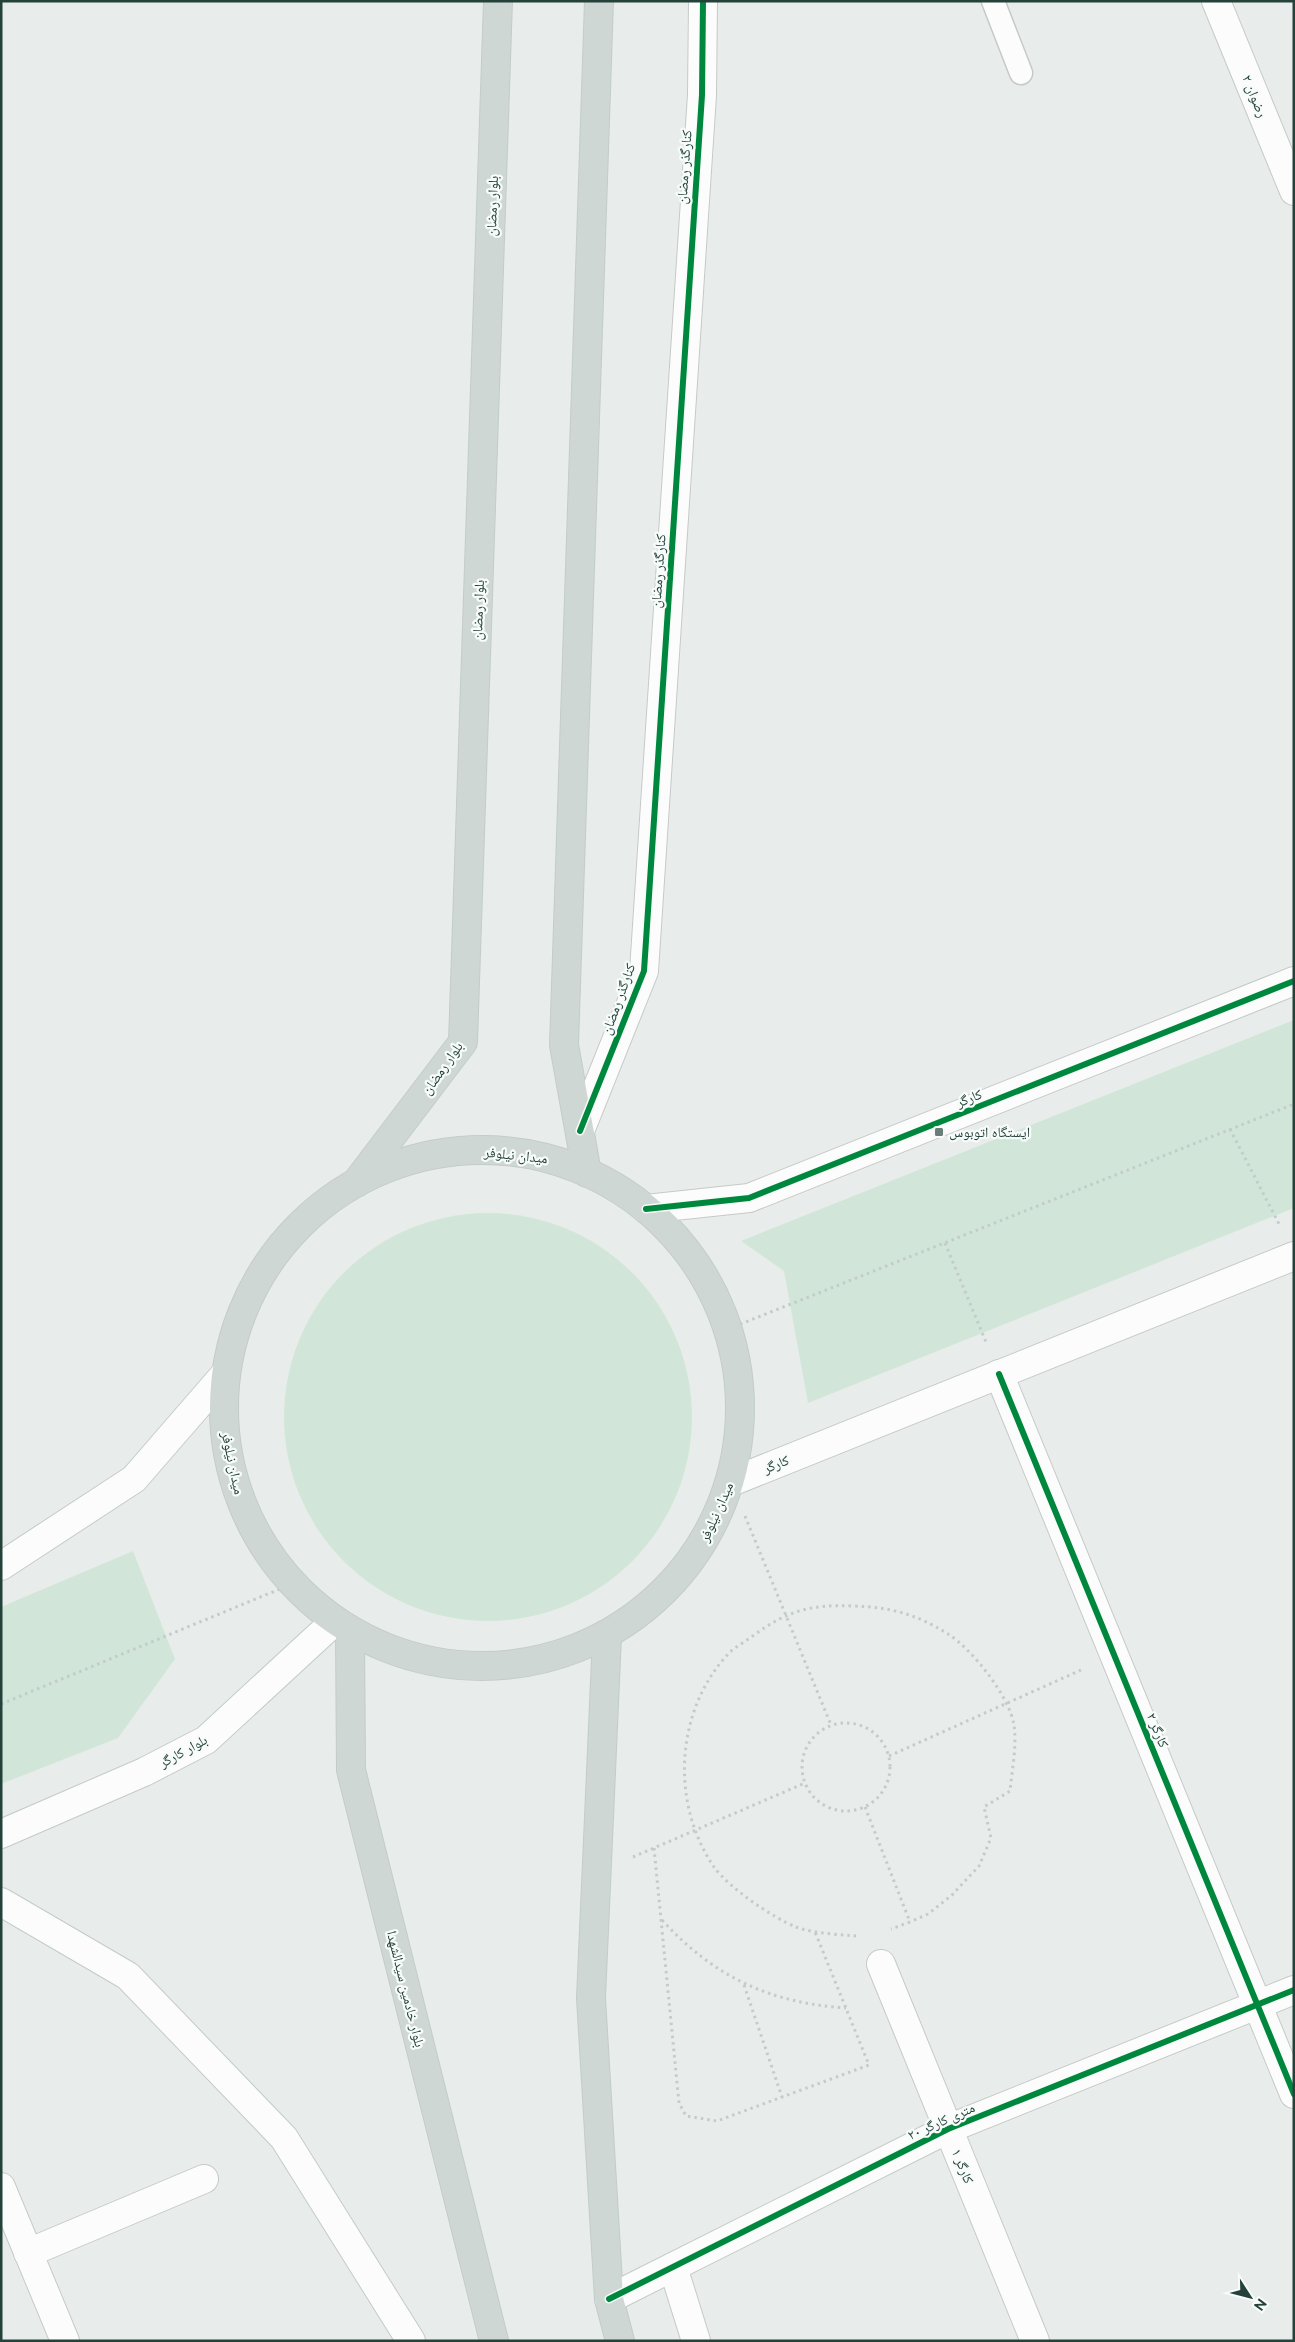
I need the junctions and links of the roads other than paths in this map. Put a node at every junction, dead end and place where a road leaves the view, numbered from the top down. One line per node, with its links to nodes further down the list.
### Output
1 (498, 1): 11 (main road, بلوار رمضان)
2 (599, 1): 9 (main road)
3 (703, 1): 9 (street, کنارگذر رمضان)
4 (993, 1): 6 (lane)
5 (1216, 1): 7 (street, رضوان ۲)
6 (1021, 72)
7 (1294, 191)
8 (1294, 981): 12 (street, کارگر)
9 (580, 1130): 10 (main road)
10 (588, 1174): 11 (main road, میدان نیلوفر); 12 (main road, میدان نیلوفر)
11 (356, 1183): 14 (main road, میدان نیلوفر)
12 (646, 1209): 16 (main road, میدان نیلوفر)
13 (1294, 1256): 15 (street, کارگر)
14 (225, 1374): 17 (street); 18 (main road, میدان نیلوفر)
15 (999, 1374): 16 (street, کارگر); 24 (street, کارگر ۲)
16 (731, 1482): 19 (main road, میدان نیلوفر)
17 (1, 1566)
18 (342, 1627): 19 (main road, میدان نیلوفر); 20 (street, بلوار کارگر); 34 (main road, بلوار خادمین سیدالشهدا)
19 (606, 1636): 31 (main road)
20 (1, 1834)
21 (1, 1902): 33 (street)
22 (881, 1964): 26 (street, کارگر ۱)
23 (1294, 1990): 24 (street, ۲۰ متری کارگر)
24 (1257, 2004): 25 (street, کارگر ۲); 26 (street, ۲۰ متری کارگر)
25 (1294, 2094)
26 (948, 2129): 30 (street, ۲۰ متری کارگر); 37 (street, کارگر ۱)
27 (204, 2179): 29 (street)
28 (1, 2188): 29 (street)
29 (28, 2252): 32 (street)
30 (673, 2267): 31 (street, ۲۰ متری کارگر); 36 (street)
31 (609, 2299): 35 (main road)
32 (65, 2341)
33 (411, 2341)
34 (494, 2341)
35 (620, 2341)
36 (696, 2341)
37 (1035, 2341)

